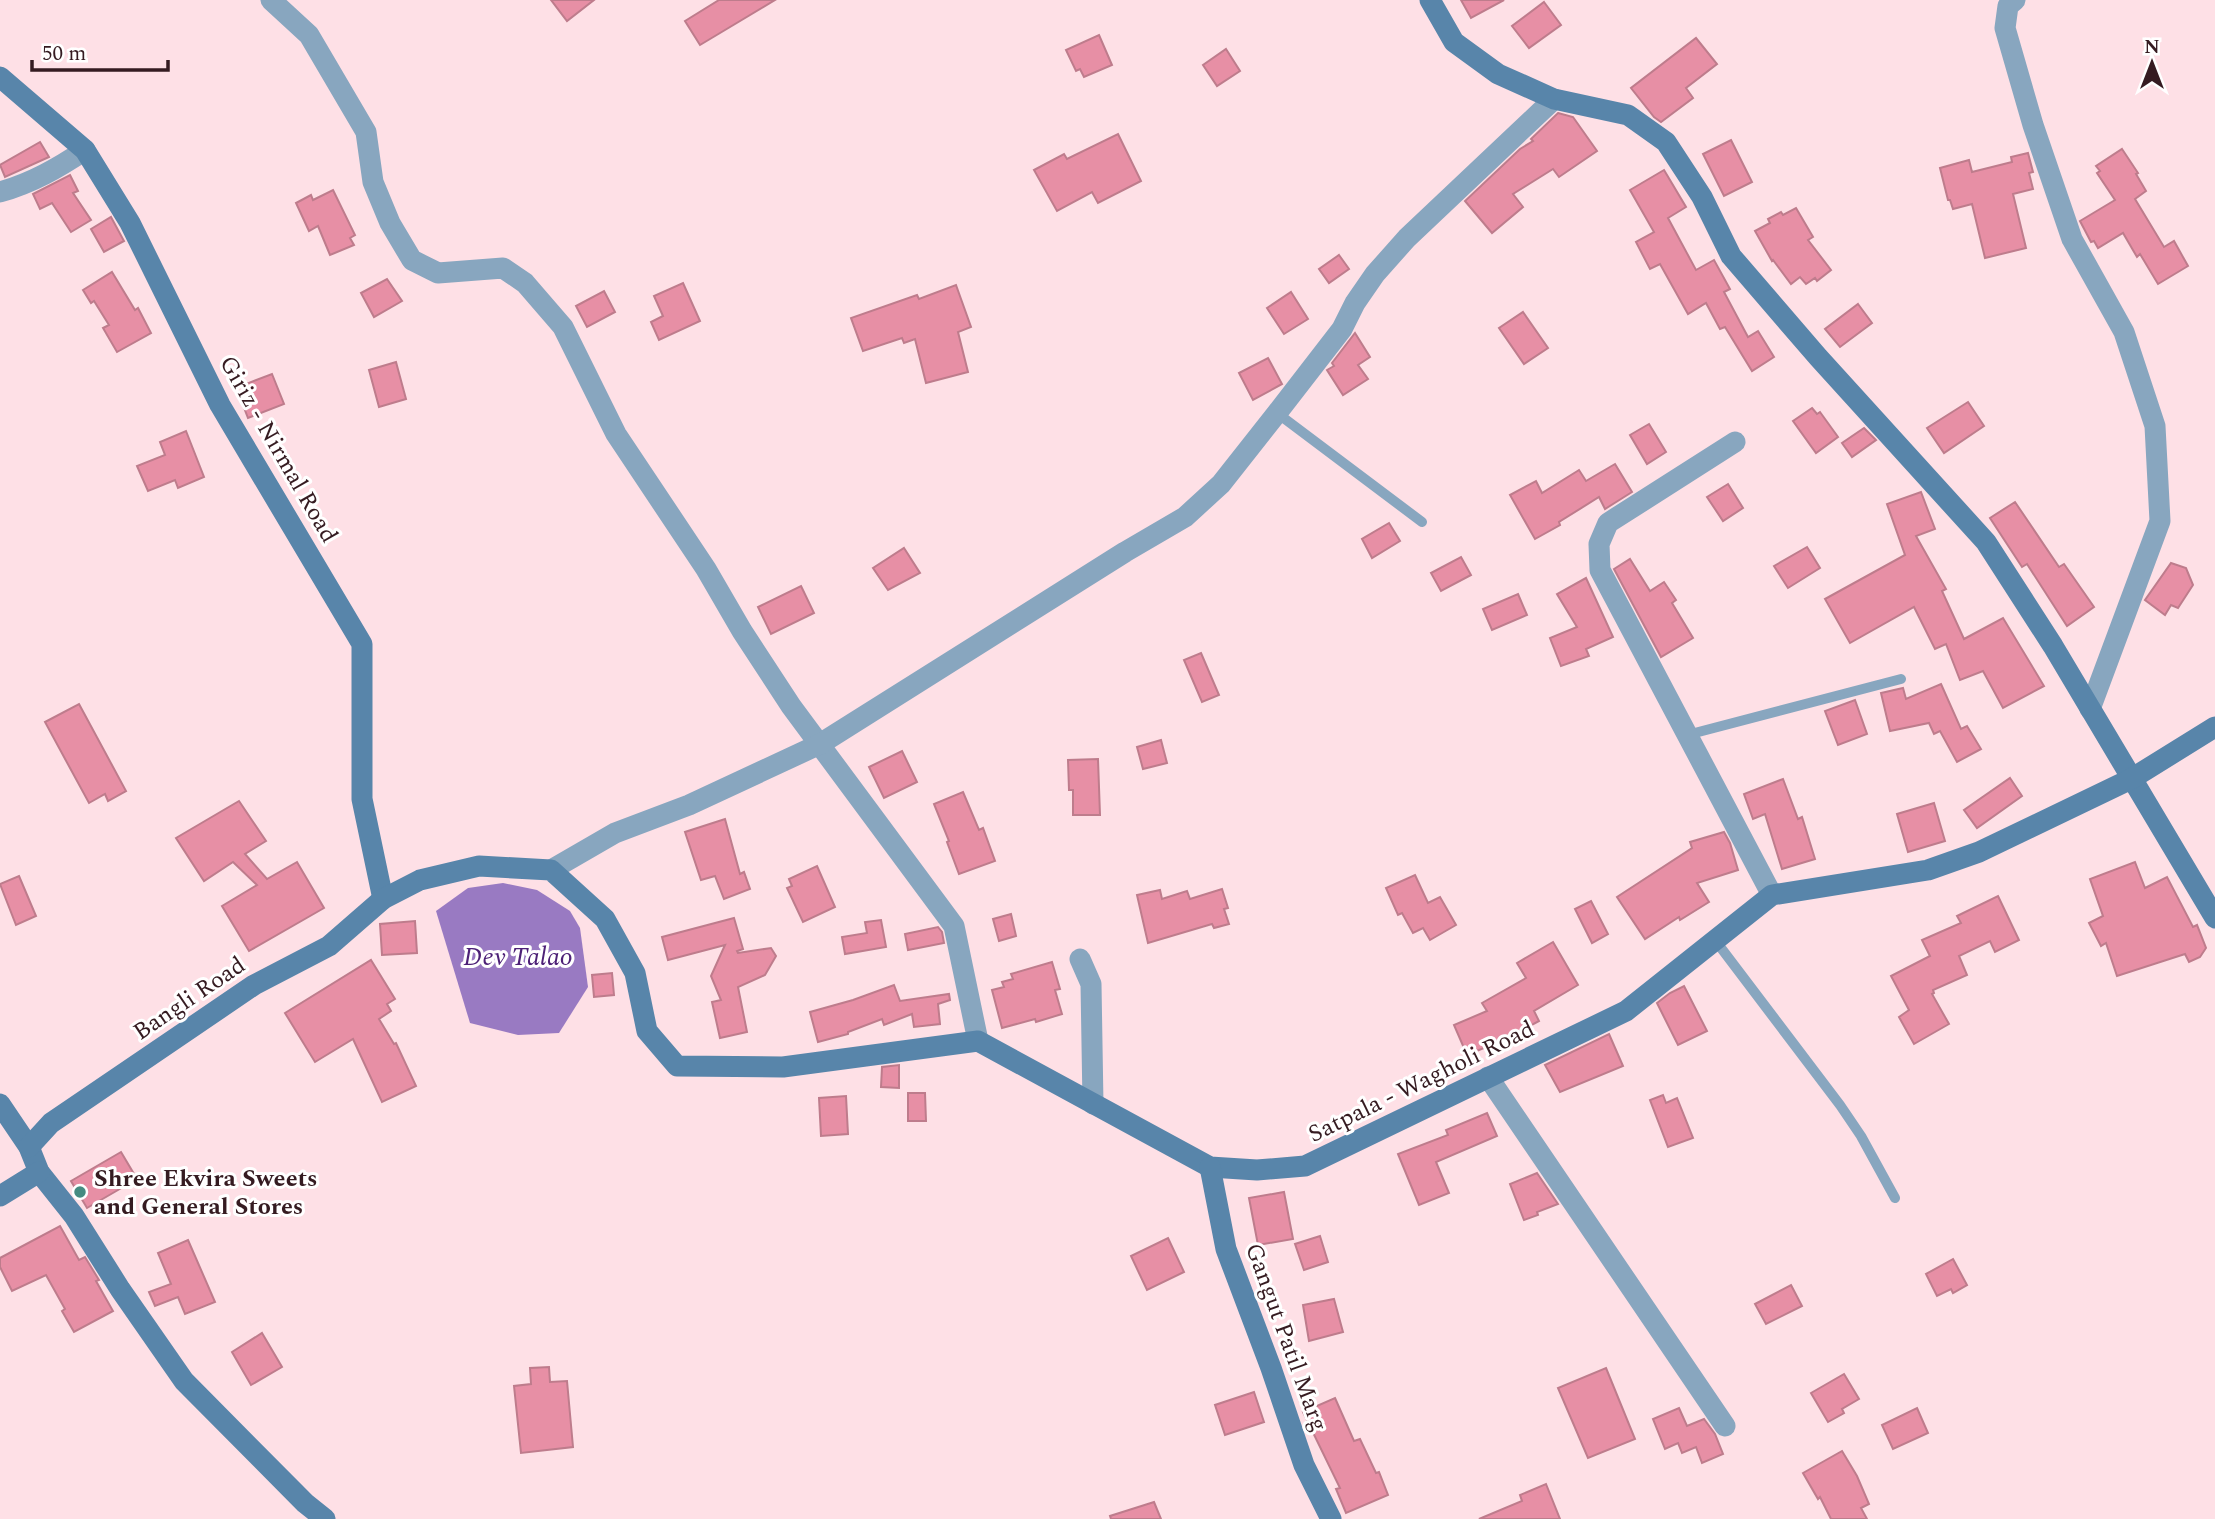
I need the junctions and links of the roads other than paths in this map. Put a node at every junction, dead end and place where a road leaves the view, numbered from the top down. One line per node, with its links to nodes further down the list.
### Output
1 (271, 0): 15 (street)
2 (1430, 0): 5 (main road)
3 (2015, 0): 12 (street)
4 (0, 77): 6 (main road, Giriz - Nirmal Road)
5 (1555, 99): 8 (street); 12 (main road)
6 (85, 150): 7 (street); 19 (main road, Giriz - Nirmal Road)
7 (0, 192)
8 (1277, 413): 10 (lane); 15 (street)
9 (1735, 442): 14 (street)
10 (1422, 522)
11 (1901, 679): 14 (lane)
12 (2090, 709): 16 (main road)
13 (2215, 727): 16 (main road, Satpala - Wagholi Road)
14 (1687, 735): 18 (street)
15 (820, 744): 17 (street); 23 (street)
16 (2132, 779): 18 (main road, Satpala - Wagholi Road); 20 (main road)
17 (551, 870): 19 (main road); 23 (main road)
18 (1772, 895): 21 (main road, Satpala - Wagholi Road)
19 (383, 900): 27 (main road, Bangli Road)
20 (2215, 918)
21 (1715, 940): 24 (main road, Satpala - Wagholi Road); 31 (lane)
22 (1080, 959): 26 (street)
23 (978, 1041): 26 (main road, Satpala - Wagholi Road)
24 (1488, 1077): 28 (main road, Satpala - Wagholi Road); 32 (street)
25 (0, 1104): 27 (main road)
26 (1093, 1104): 28 (main road, Satpala - Wagholi Road)
27 (29, 1147): 29 (main road)
28 (1210, 1167): 34 (main road, Gangut Patil Marg)
29 (39, 1172): 30 (main road); 33 (main road)
30 (0, 1196)
31 (1895, 1198)
32 (1725, 1426)
33 (325, 1519)
34 (1331, 1519)

